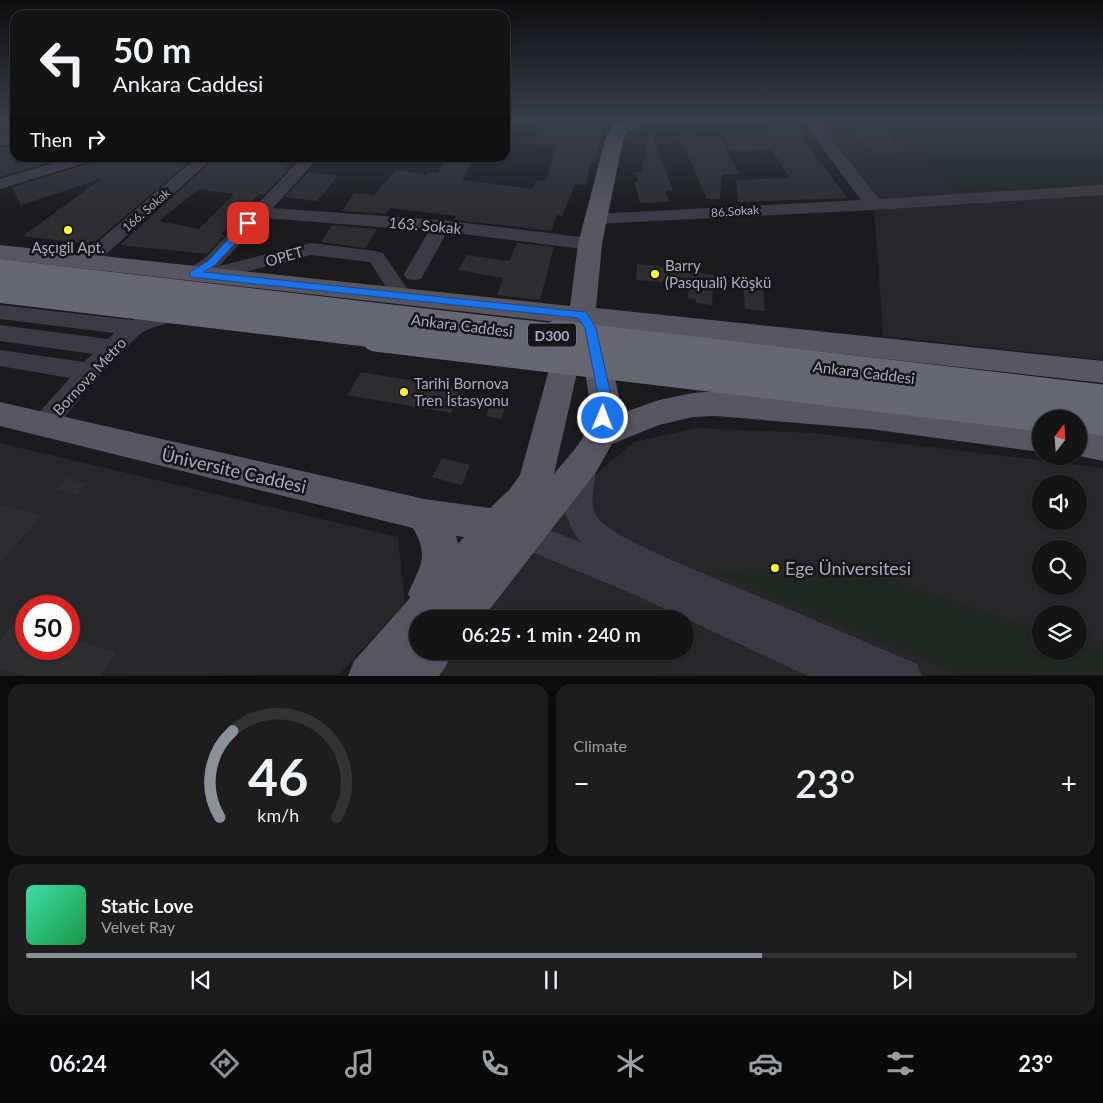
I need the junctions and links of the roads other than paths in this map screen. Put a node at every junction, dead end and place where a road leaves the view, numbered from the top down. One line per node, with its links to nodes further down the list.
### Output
1 (611, 152): 12 (main road)
2 (833, 152): 10 (street)
3 (71, 162): 6 (street)
4 (200, 162): 16 (street, 166. Sokak)
5 (306, 162): 11 (street, Bornova Metro)
6 (27, 175): 7 (street); 8 (street)
7 (0, 178)
8 (0, 184)
9 (1103, 190): 10 (street, 86.Sokak)
10 (874, 205): 12 (street, 86.Sokak)
11 (259, 212): 13 (street, 163. Sokak); 19 (street, Bornova Metro)
12 (596, 218): 14 (main road)
13 (441, 226): 14 (street, 163. Sokak); 18 (street)
14 (590, 244): 26 (main road)
15 (0, 252): 16 (main road, Ankara Caddesi)
16 (86, 262): 19 (main road, Ankara Caddesi)
17 (0, 271): 36 (highway, Ankara Caddesi / D300, bridge)
18 (414, 274)
19 (200, 275): 22 (main road, Ankara Caddesi); 22 (street, OPET); 24 (street, Bornova Metro)
20 (0, 276): 24 (street)
21 (0, 290): 40 (highway, Ankara Caddesi / D300, bridge)
22 (402, 296): 26 (main road, Ankara Caddesi)
23 (0, 298): 27 (street)
24 (186, 300): 27 (street, Bornova Metro)
25 (0, 312): 29 (street)
26 (582, 314): 28 (main road, Ankara Caddesi); 47 (main road); 49 (main road)
27 (160, 318): 29 (street, Bornova Metro); 39 (street)
28 (682, 326): 31 (main road, Ankara Caddesi); 37 (main road)
29 (133, 328): 32 (street, Bornova Metro)
30 (0, 333): 32 (street)
31 (834, 341): 35 (main road, Ankara Caddesi); 41 (main road)
32 (113, 348): 34 (street, Bornova Metro)
33 (0, 358): 34 (street)
34 (89, 372): 39 (street, Bornova Metro)
35 (1103, 372)
36 (1103, 400)
37 (718, 405): 41 (main road); 47 (main road)
38 (0, 414): 39 (main road, Üniversite Caddesi)
39 (53, 414): 48 (main road, Üniversite Caddesi)
40 (1032, 415)
41 (870, 417): 44 (main road)
42 (1088, 421): 43 (highway)
43 (1103, 423)
44 (1032, 438)
45 (1088, 445): 46 (main road)
46 (1103, 446)
47 (592, 448): 49 (main road); 57 (street)
48 (424, 515): 49 (main road, Üniversite Caddesi); 50 (main road)
49 (510, 530): 51 (main road); 56 (street)
50 (438, 610)
51 (450, 610)
52 (409, 647): 54 (main road)
53 (420, 660): 55 (main road)
54 (369, 676)
55 (412, 676)
56 (848, 676)
57 (905, 676)

